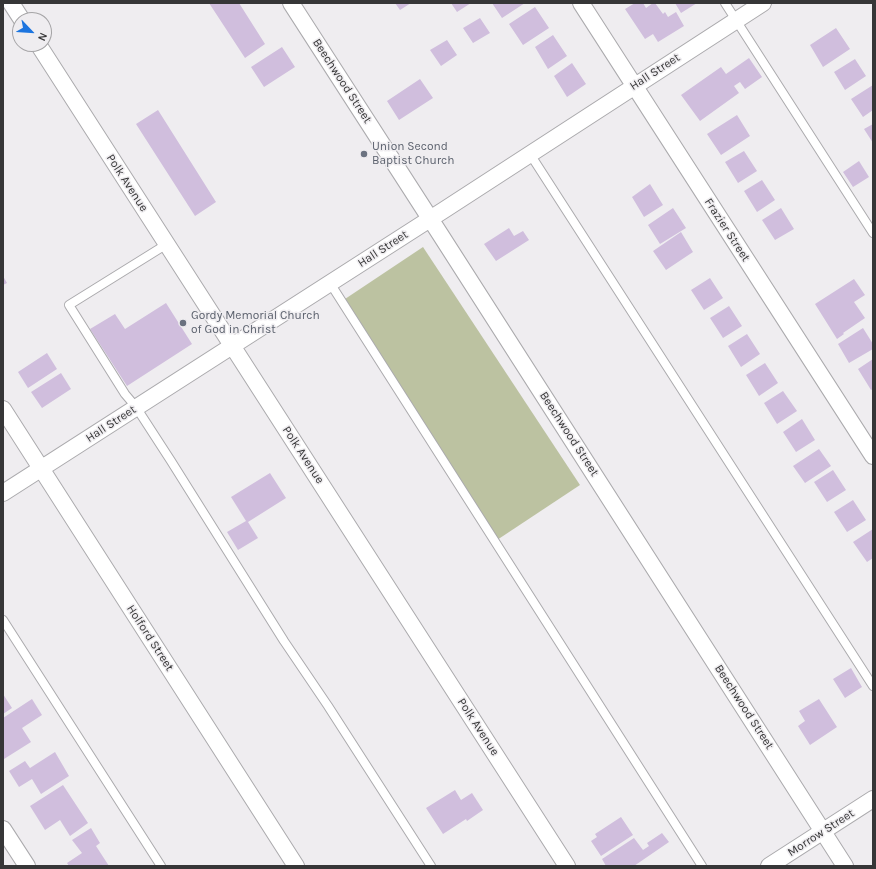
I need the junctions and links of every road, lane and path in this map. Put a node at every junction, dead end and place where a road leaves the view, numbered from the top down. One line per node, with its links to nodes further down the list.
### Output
1 (11, 3): 6 (street)
2 (291, 3): 11 (street, Beechwood Street)
3 (581, 3): 9 (street, Frazier Street)
4 (725, 3): 7 (lane)
5 (763, 3): 7 (street, Hall Street)
6 (17, 12)
7 (736, 20): 9 (street, Hall Street); 12 (lane)
8 (43, 52): 13 (street, Polk Avenue)
9 (634, 86): 10 (street, Hall Street); 18 (street, Frazier Street)
10 (530, 154): 11 (street, Hall Street); 22 (lane)
11 (430, 218): 14 (street, Hall Street); 25 (street, Beechwood Street)
12 (873, 233)
13 (167, 244): 15 (street, Polk Avenue); 16 (lane)
14 (330, 283): 15 (street, Hall Street); 31 (lane)
15 (232, 346): 16 (street, Hall Street); 30 (street, Polk Avenue)
16 (136, 407): 19 (street, Hall Street); 29 (lane)
17 (3, 409): 19 (street, Holford Street)
18 (873, 456)
19 (41, 468): 20 (street, Hall Street); 28 (street, Holford Street)
20 (3, 493)
21 (3, 620): 27 (lane)
22 (873, 686)
23 (873, 800): 25 (street, Morrow Street)
24 (3, 829): 26 (street)
25 (823, 832): 32 (street, Morrow Street); 33 (street, Beechwood Street)
26 (26, 866)
27 (161, 866)
28 (296, 866)
29 (431, 866)
30 (567, 866)
31 (702, 866)
32 (769, 866)
33 (845, 866)

